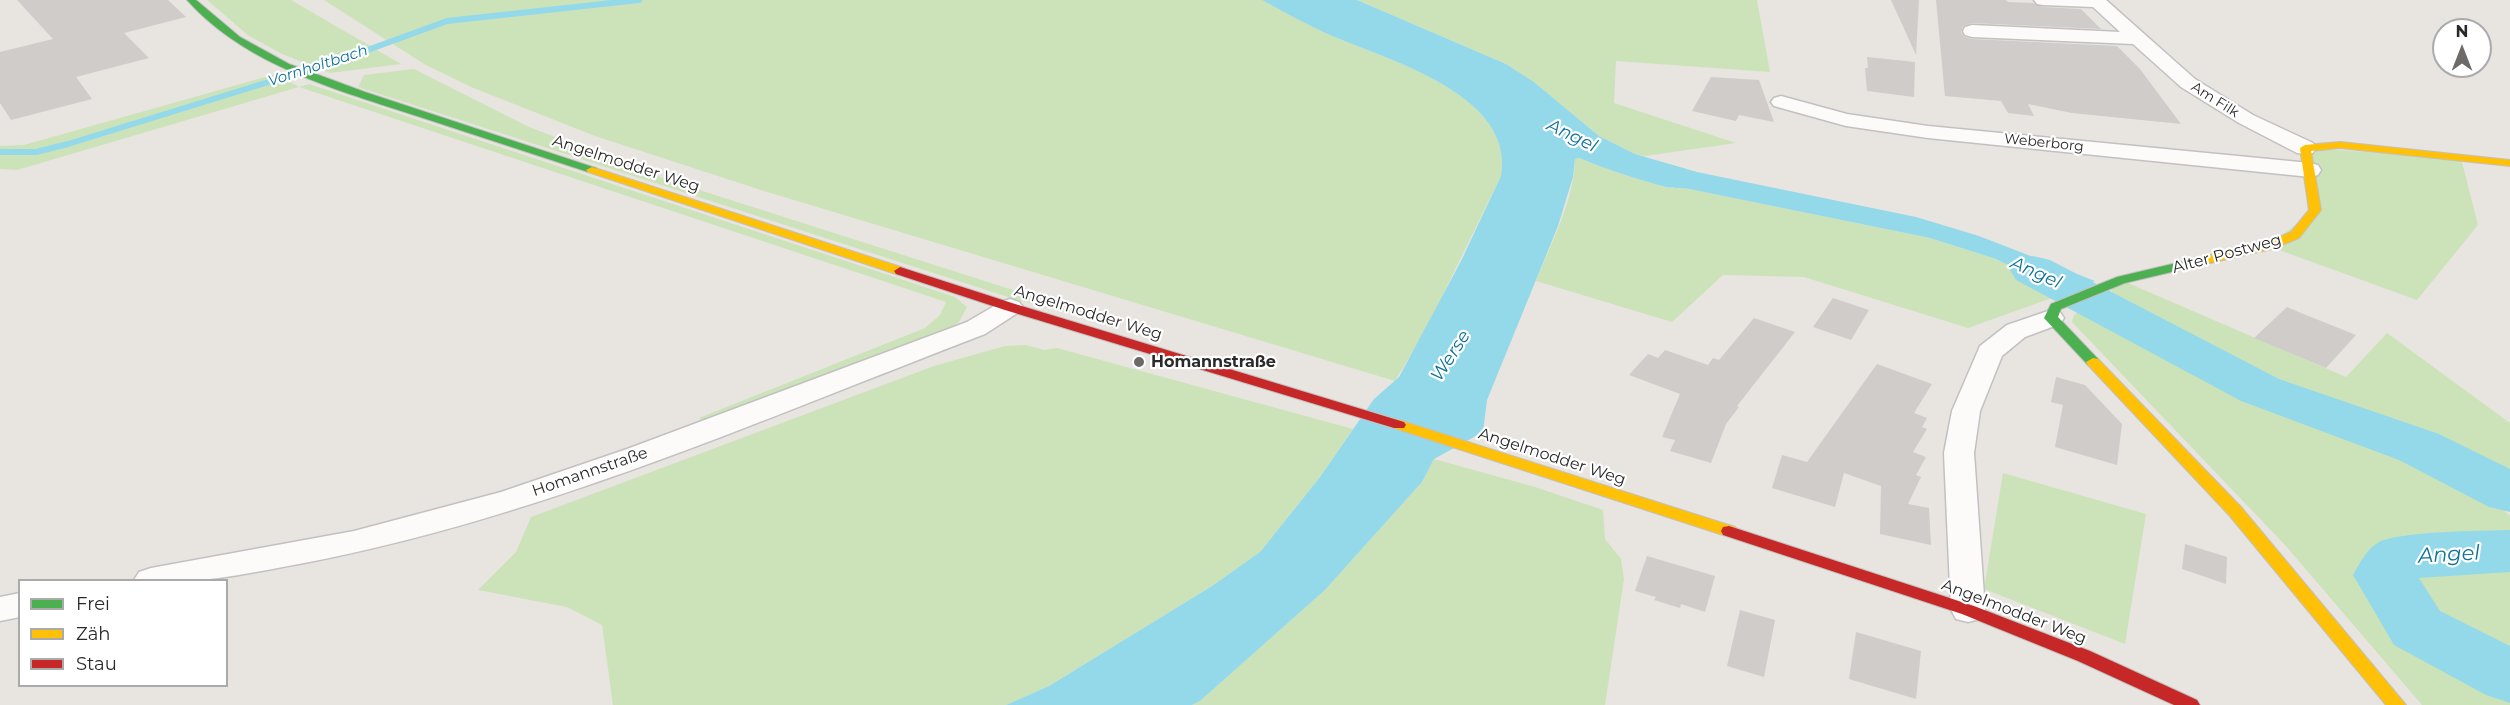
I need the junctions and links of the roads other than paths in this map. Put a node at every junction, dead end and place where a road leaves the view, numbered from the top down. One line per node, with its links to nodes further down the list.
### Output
1 (192, 0): 9 (street, Angelmodder Weg)
2 (2043, 0): 4 (street, Am Filk)
3 (1972, 31): 4 (street)
4 (2135, 38): 6 (street, Am Filk)
5 (1781, 102): 8 (street, Weberborg)
6 (2305, 148): 7 (street); 8 (street, Alter Postweg)
7 (2510, 163)
8 (2310, 170): 10 (street, Alter Postweg)
9 (1010, 307): 11 (street, Homannstraße); 14 (street, Angelmodder Weg)
10 (2061, 309): 14 (street, Alter Postweg); 16 (street)
11 (156, 579)
12 (18, 605): 13 (street)
13 (0, 609)
14 (1968, 610): 15 (street, Angelmodder Weg)
15 (2191, 705)
16 (2397, 705)

